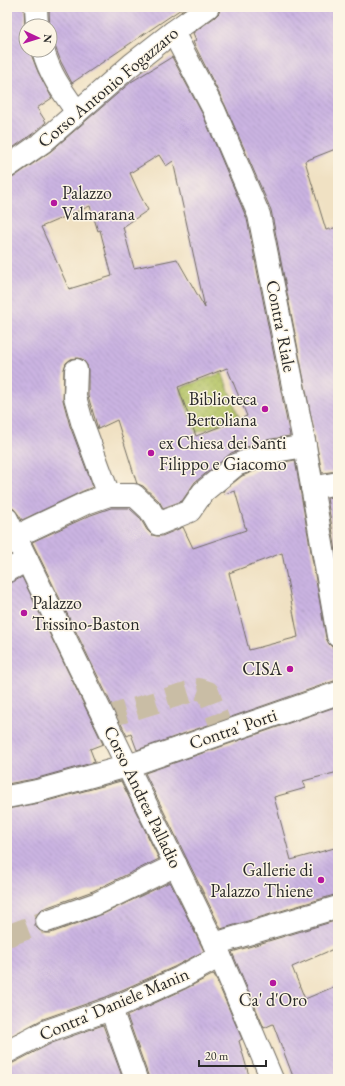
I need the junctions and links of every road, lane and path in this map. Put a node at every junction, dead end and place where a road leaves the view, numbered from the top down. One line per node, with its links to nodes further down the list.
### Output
1 (36, 7): 3 (street)
2 (208, 7): 4 (street, Corso Antonio Fogazzaro)
3 (37, 18)
4 (173, 32): 6 (street, Corso Antonio Fogazzaro); 9 (street, Contra' Riale)
5 (46, 58): 6 (street)
6 (76, 112): 7 (street, Corso Antonio Fogazzaro)
7 (7, 167)
8 (76, 370): 12 (street)
9 (305, 446): 11 (street, Contra' Riale); 12 (street)
10 (338, 483): 11 (street)
11 (312, 488): 16 (street, Contra' Riale)
12 (109, 495): 13 (street)
13 (19, 530): 14 (street, Corso Andrea Palladio)
14 (27, 560): 15 (street); 18 (street, Corso Andrea Palladio)
15 (7, 571)
16 (338, 636)
17 (338, 693): 18 (street, Contra' Porti)
18 (128, 766): 19 (street, Contra' Porti); 20 (street, Corso Andrea Palladio)
19 (7, 797)
20 (176, 865): 22 (street); 23 (street, Corso Andrea Palladio)
21 (338, 907): 23 (street, Contra' Daniele Manin)
22 (47, 921)
23 (217, 950): 24 (street, Contra' Daniele Manin); 27 (street, Corso Andrea Palladio)
24 (111, 1009): 25 (street, Contra' Daniele Manin); 26 (street)
25 (7, 1052)
26 (136, 1079)
27 (272, 1079)

